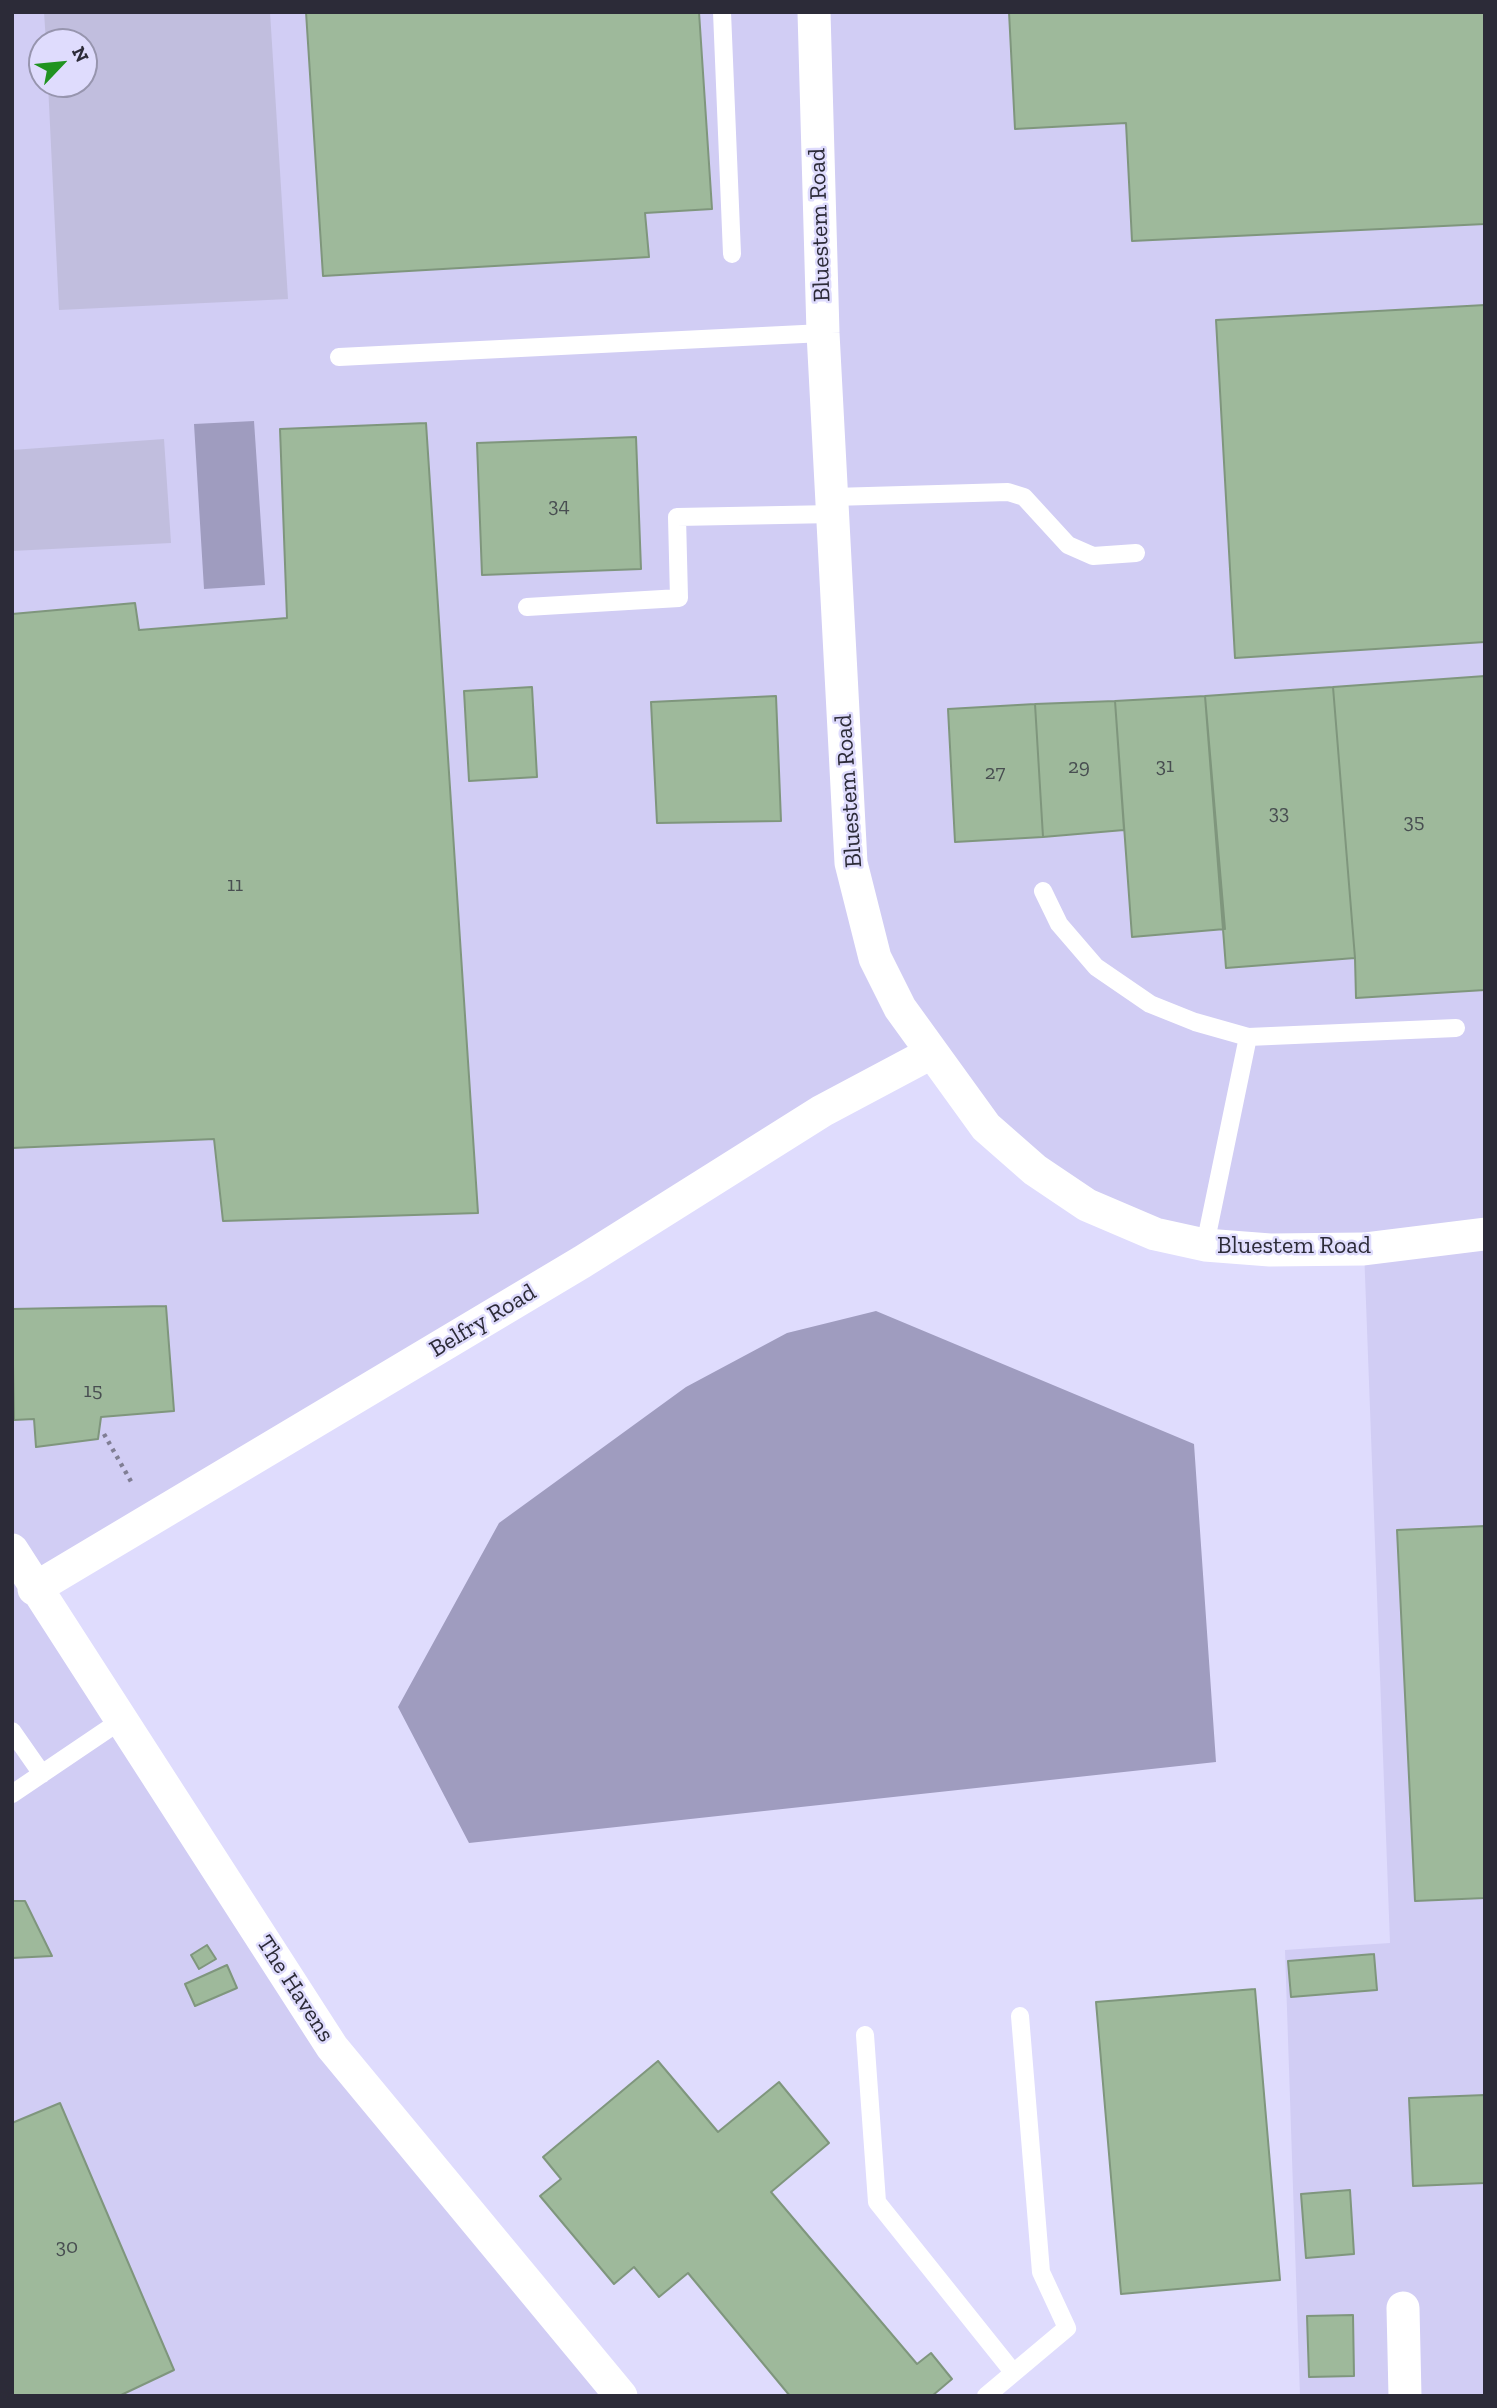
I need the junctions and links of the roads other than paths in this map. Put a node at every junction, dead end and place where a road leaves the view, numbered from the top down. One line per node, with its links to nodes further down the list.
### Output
1 (722, 12): 3 (lane)
2 (814, 12): 4 (street, Bluestem Road)
3 (732, 254)
4 (823, 333): 5 (lane); 6 (street, Bluestem Road)
5 (339, 358)
6 (833, 505): 7 (lane); 8 (lane); 12 (street, Bluestem Road)
7 (1136, 553)
8 (527, 607)
9 (1043, 891): 11 (lane)
10 (1456, 1028): 11 (lane)
11 (1248, 1037): 14 (lane)
12 (931, 1053): 14 (street, Bluestem Road); 16 (street, Belfry Road)
13 (1485, 1234): 14 (street, Bluestem Road)
14 (1205, 1245)
15 (12, 1550): 16 (street, The Havens)
16 (34, 1589): 17 (street, The Havens)
17 (120, 1721): 19 (lane); 25 (street, The Havens)
18 (12, 1731): 19 (lane)
19 (43, 1774): 20 (lane)
20 (12, 1794)
21 (1020, 2016): 24 (lane)
22 (864, 2035): 24 (lane)
23 (1403, 2308): 27 (street)
24 (1013, 2372): 26 (lane)
25 (621, 2396)
26 (986, 2396)
27 (1405, 2396)

